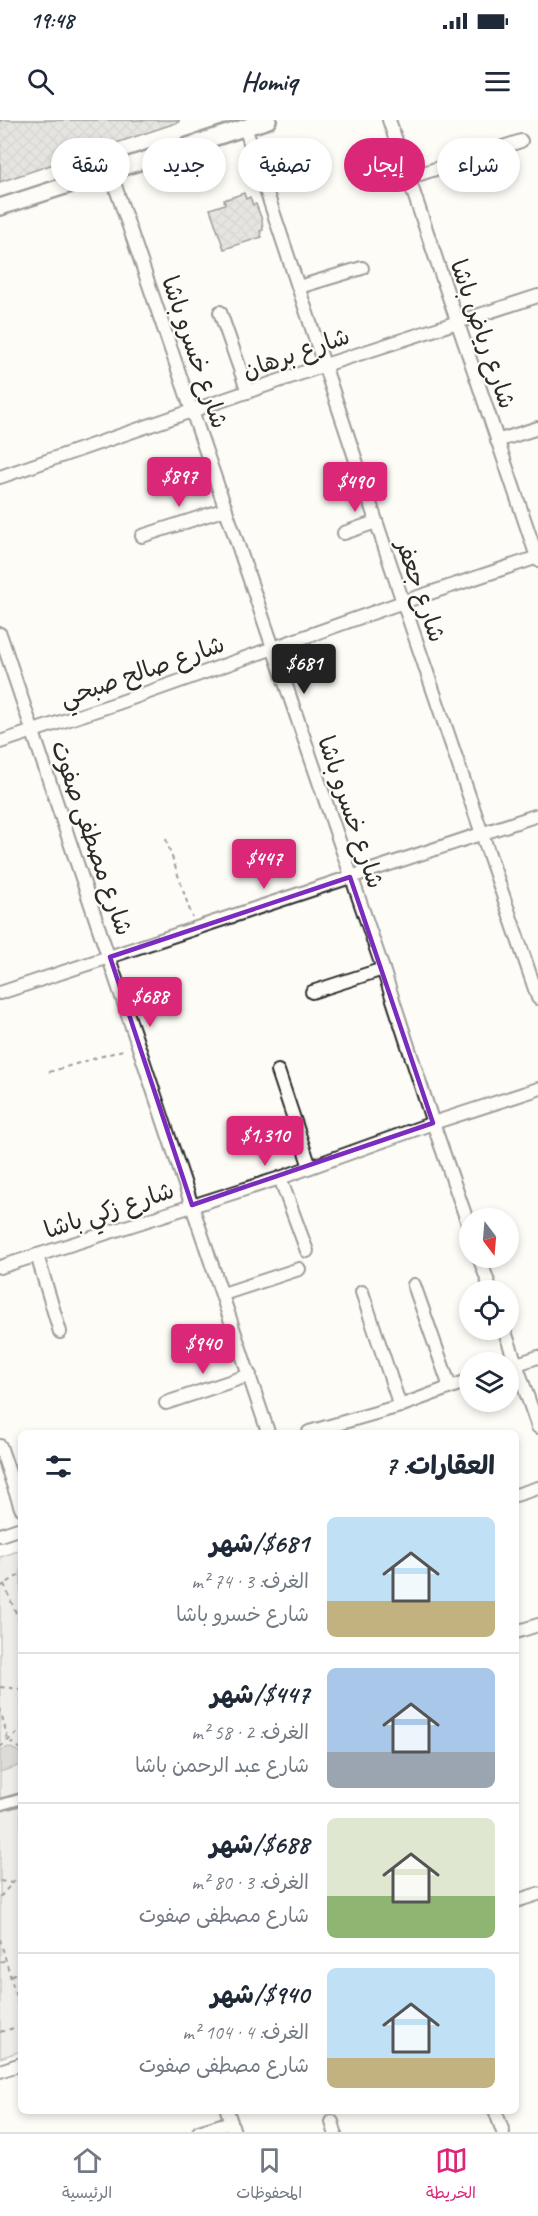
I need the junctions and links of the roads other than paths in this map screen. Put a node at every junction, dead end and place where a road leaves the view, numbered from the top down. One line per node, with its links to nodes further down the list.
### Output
1 (268, 120): 3 (street)
2 (389, 120): 4 (street, شارع رياض باشا)
3 (245, 127): 6 (street); 13 (street, شارع جعفر)
4 (395, 138)
5 (521, 141): 7 (street)
6 (130, 164)
7 (425, 172)
8 (51, 190): 11 (street)
9 (117, 192): 19 (street, شارع خسرو باشا)
10 (413, 192): 16 (street, شارع رياض باشا)
11 (0, 207)
12 (362, 268): 13 (street)
13 (299, 286): 17 (street, شارع جعفر)
14 (538, 296): 16 (street, شارع برهان)
15 (220, 312): 18 (street)
16 (457, 323): 17 (street, شارع برهان); 21 (street, شارع رياض باشا)
17 (325, 365): 18 (street, شارع برهان); 24 (street, شارع جعفر)
18 (248, 392): 19 (street, شارع برهان)
19 (192, 411): 22 (street, شارع برهان); 23 (street, شارع خسرو باشا)
20 (538, 428): 21 (street)
21 (497, 441): 27 (street, شارع رياض باشا)
22 (0, 477)
23 (226, 509): 26 (street); 30 (street, شارع خسرو باشا)
24 (376, 522): 25 (street); 28 (street, شارع جعفر)
25 (344, 533)
26 (142, 536)
27 (538, 558): 28 (street, شارع صالح صبحي)
28 (403, 602): 30 (street, شارع صالح صبحي); 34 (street, شارع جعفر)
29 (0, 634): 31 (street, شارع مصطفى صفوت)
30 (273, 648): 31 (street, شارع صالح صبحي); 35 (street, شارع خسرو باشا)
31 (33, 730): 32 (street, شارع صالح صبحي); 36 (street, شارع مصطفى صفوت)
32 (0, 742)
33 (538, 815): 34 (street)
34 (482, 834): 35 (street); 40 (street, شارع جعفر)
35 (350, 877): 36 (street); 37 (street, شارع خسرو باشا)
36 (110, 957): 39 (street); 46 (street, شارع مصطفى صفوت)
37 (383, 969): 38 (street); 43 (street, شارع خسرو باشا)
38 (312, 992)
39 (0, 993)
40 (538, 998)
41 (278, 1071): 44 (street)
42 (538, 1089): 43 (street, شارع زكي باشا)
43 (433, 1123): 44 (street, شارع زكي باشا); 47 (street, شارع خسرو باشا)
44 (310, 1167): 45 (street, شارع زكي باشا)
45 (280, 1178): 46 (street, شارع زكي باشا); 48 (street)
46 (192, 1205): 49 (street, شارع زكي باشا); 54 (street, شارع مصطفى صفوت)
47 (463, 1208)
48 (307, 1251)
49 (37, 1255): 50 (street, شارع زكي باشا); 55 (street)
50 (0, 1267)
51 (299, 1269): 54 (street)
52 (414, 1285): 61 (street)
53 (362, 1292): 63 (street)
54 (223, 1294): 58 (street, شارع مصطفى صفوت)
55 (60, 1332)
56 (538, 1357): 57 (street)
57 (519, 1364)
58 (250, 1375): 62 (street); 65 (street, شارع مصطفى صفوت)
59 (519, 1381): 64 (street)
60 (459, 1384): 61 (street)
61 (450, 1387): 63 (street)
62 (166, 1403)
63 (400, 1406): 66 (street)
64 (538, 1427)
65 (267, 1430)
66 (316, 1430)
67 (0, 1446): 70 (street)
68 (538, 1488): 69 (street)
69 (519, 1494)
70 (18, 1499)
71 (18, 1529): 72 (street)
72 (0, 1535)
73 (538, 1624): 74 (street)
74 (519, 1631)
75 (18, 1800): 76 (street)
76 (0, 1805)
77 (538, 1894): 78 (street)
78 (519, 1900)
79 (18, 2065): 80 (street)
80 (0, 2071)
81 (496, 2114): 84 (street)
82 (231, 2121): 83 (street)
83 (199, 2132)
84 (503, 2132)

